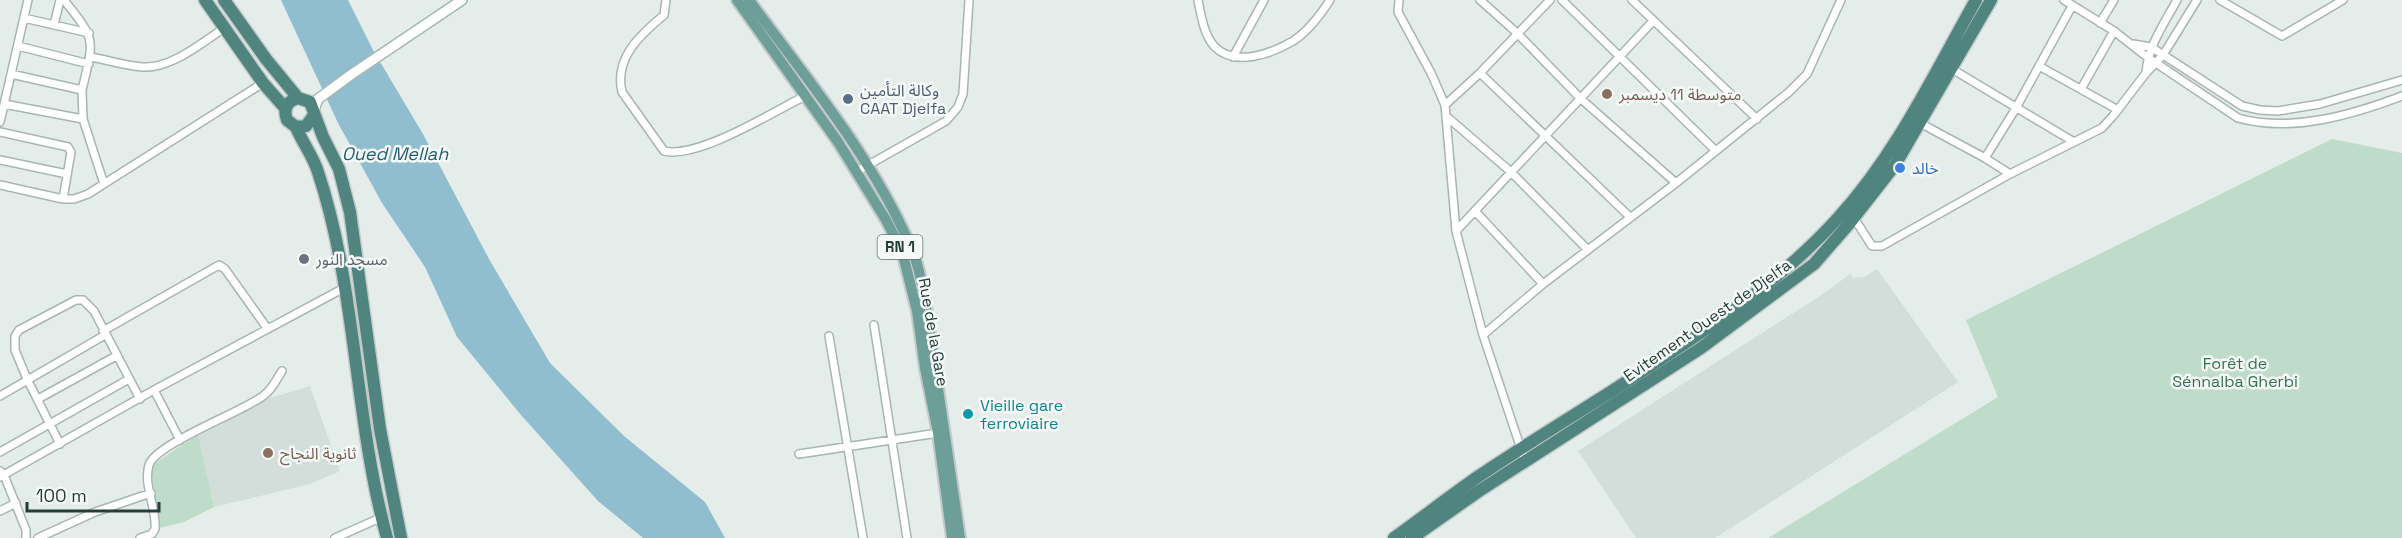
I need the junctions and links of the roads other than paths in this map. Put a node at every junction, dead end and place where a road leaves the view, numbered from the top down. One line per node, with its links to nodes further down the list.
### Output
1 (28, 0): 28 (street)
2 (62, 0): 31 (street); 34 (street)
3 (205, 0): 32 (highway)
4 (224, 0): 59 (highway)
5 (462, 0): 59 (main road)
6 (666, 0): 55 (street)
7 (737, 0): 55 (main road, Rue de la Gare / RN 1)
8 (749, 0): 76 (main road, Rue de la Gare / RN 1)
9 (969, 0): 76 (street)
10 (1198, 0): 40 (street)
11 (1264, 0): 40 (street)
12 (1330, 0): 40 (street)
13 (1399, 0): 60 (street)
14 (1480, 0): 35 (street)
15 (1550, 0): 35 (street)
16 (1562, 0): 41 (street)
17 (1632, 0): 29 (street)
18 (1841, 0): 66 (street)
19 (1976, 0): 113 (highway, Evitement Ouest de Djelfa)
20 (1991, 0): 46 (highway, Evitement Ouest de Djelfa)
21 (2064, 0): 27 (street)
22 (2114, 0): 30 (street)
23 (2177, 0): 38 (street)
24 (2196, 0): 39 (street)
25 (2220, 0): 26 (street)
26 (2343, 0)
27 (2072, 6): 30 (street); 45 (street)
28 (24, 18): 31 (street); 37 (street)
29 (1653, 21): 41 (street); 66 (street)
30 (2100, 23): 33 (street)
31 (54, 25): 34 (street)
32 (226, 27): 43 (street); 51 (highway)
33 (2114, 31): 36 (street); 53 (street)
34 (89, 33): 43 (street)
35 (1517, 33): 47 (street); 57 (street)
36 (2133, 44): 38 (street); 42 (street)
37 (18, 46): 43 (street); 49 (street)
38 (2151, 47): 39 (street); 42 (street)
39 (2163, 55): 44 (street); 50 (street)
40 (1233, 57)
41 (1619, 57): 57 (street); 73 (street)
42 (2147, 57): 44 (street); 48 (street)
43 (90, 60): 54 (street)
44 (2157, 63): 48 (street); 56 (street)
45 (2039, 66): 53 (street); 61 (street)
46 (1952, 69): 61 (street); 68 (highway, Evitement Ouest de Djelfa)
47 (1480, 73): 60 (street); 71 (street)
48 (2146, 73): 63 (street)
49 (11, 74): 52 (street); 54 (street)
50 (2402, 80)
51 (263, 83): 62 (highway); 82 (street)
52 (4, 87): 58 (street)
53 (2081, 89): 63 (street)
54 (82, 90): 65 (street)
55 (804, 96): 77 (main road, Rue de la Gare / RN 1)
56 (2402, 96)
57 (1580, 98): 71 (street); 81 (street)
58 (4, 104): 65 (street); 67 (street)
59 (310, 104): 62 (highway); 69 (highway); 124 (highway)
60 (1445, 105): 64 (street)
61 (2016, 108): 72 (street); 74 (street)
62 (286, 109): 69 (highway)
63 (2118, 110): 72 (street)
64 (1446, 116): 78 (street); 88 (street)
65 (83, 119): 82 (street)
66 (1757, 119): 73 (street)
67 (0, 122)
68 (1920, 123): 74 (street); 87 (highway, Evitement Ouest de Djelfa)
69 (296, 127): 91 (highway)
70 (0, 132): 79 (street)
71 (1546, 134): 78 (street); 86 (street)
72 (2074, 142): 80 (street)
73 (1716, 151): 81 (street)
74 (1985, 158): 80 (street)
75 (0, 160): 79 (street)
76 (868, 164): 77 (street); 128 (main road, Rue de la Gare / RN 1)
77 (856, 172): 106 (main road, Rue de la Gare / RN 1)
78 (1511, 172): 85 (street); 89 (street)
79 (67, 174): 84 (street)
80 (2010, 174): 87 (street)
81 (1676, 183): 86 (street)
82 (104, 184): 84 (street)
83 (0, 185): 84 (street)
84 (63, 199)
85 (1475, 211): 88 (street); 90 (street)
86 (1629, 216): 89 (street)
87 (1854, 218): 113 (highway, Evitement Ouest de Djelfa)
88 (1456, 231): 95 (street)
89 (1587, 249): 90 (street)
90 (1543, 284): 95 (street)
91 (344, 288): 93 (street); 118 (highway)
92 (874, 325): 108 (street)
93 (267, 328): 94 (street); 101 (street)
94 (104, 333): 97 (street); 100 (street); 100 (street)
95 (1483, 335): 113 (street)
96 (829, 336): 110 (street)
97 (116, 356): 99 (street); 103 (street)
98 (282, 371): 107 (street)
99 (129, 379): 104 (street); 105 (street)
100 (27, 380): 102 (street); 103 (street)
101 (154, 390): 104 (street); 107 (street)
102 (0, 396)
103 (38, 399): 105 (street)
104 (140, 399): 109 (street)
105 (50, 425): 109 (street); 111 (street)
106 (938, 433): 108 (street); 127 (main road, Rue de la Gare / RN 1)
107 (180, 440): 115 (street)
108 (891, 442): 110 (street); 126 (street)
109 (60, 444): 114 (street)
110 (850, 448): 112 (street); 125 (street)
111 (0, 452)
112 (799, 454)
113 (1523, 456): 129 (highway); 130 (highway, Evitement Ouest de Djelfa)
114 (1, 474): 116 (street)
115 (151, 493): 120 (street); 121 (street)
116 (16, 503): 117 (street); 119 (street)
117 (0, 511)
118 (380, 518): 122 (street); 123 (highway)
119 (26, 538)
120 (38, 538)
121 (140, 538)
122 (335, 538)
123 (387, 538)
124 (401, 538)
125 (863, 538)
126 (907, 538)
127 (952, 538)
128 (960, 538)
129 (1395, 538)
130 (1412, 538)

